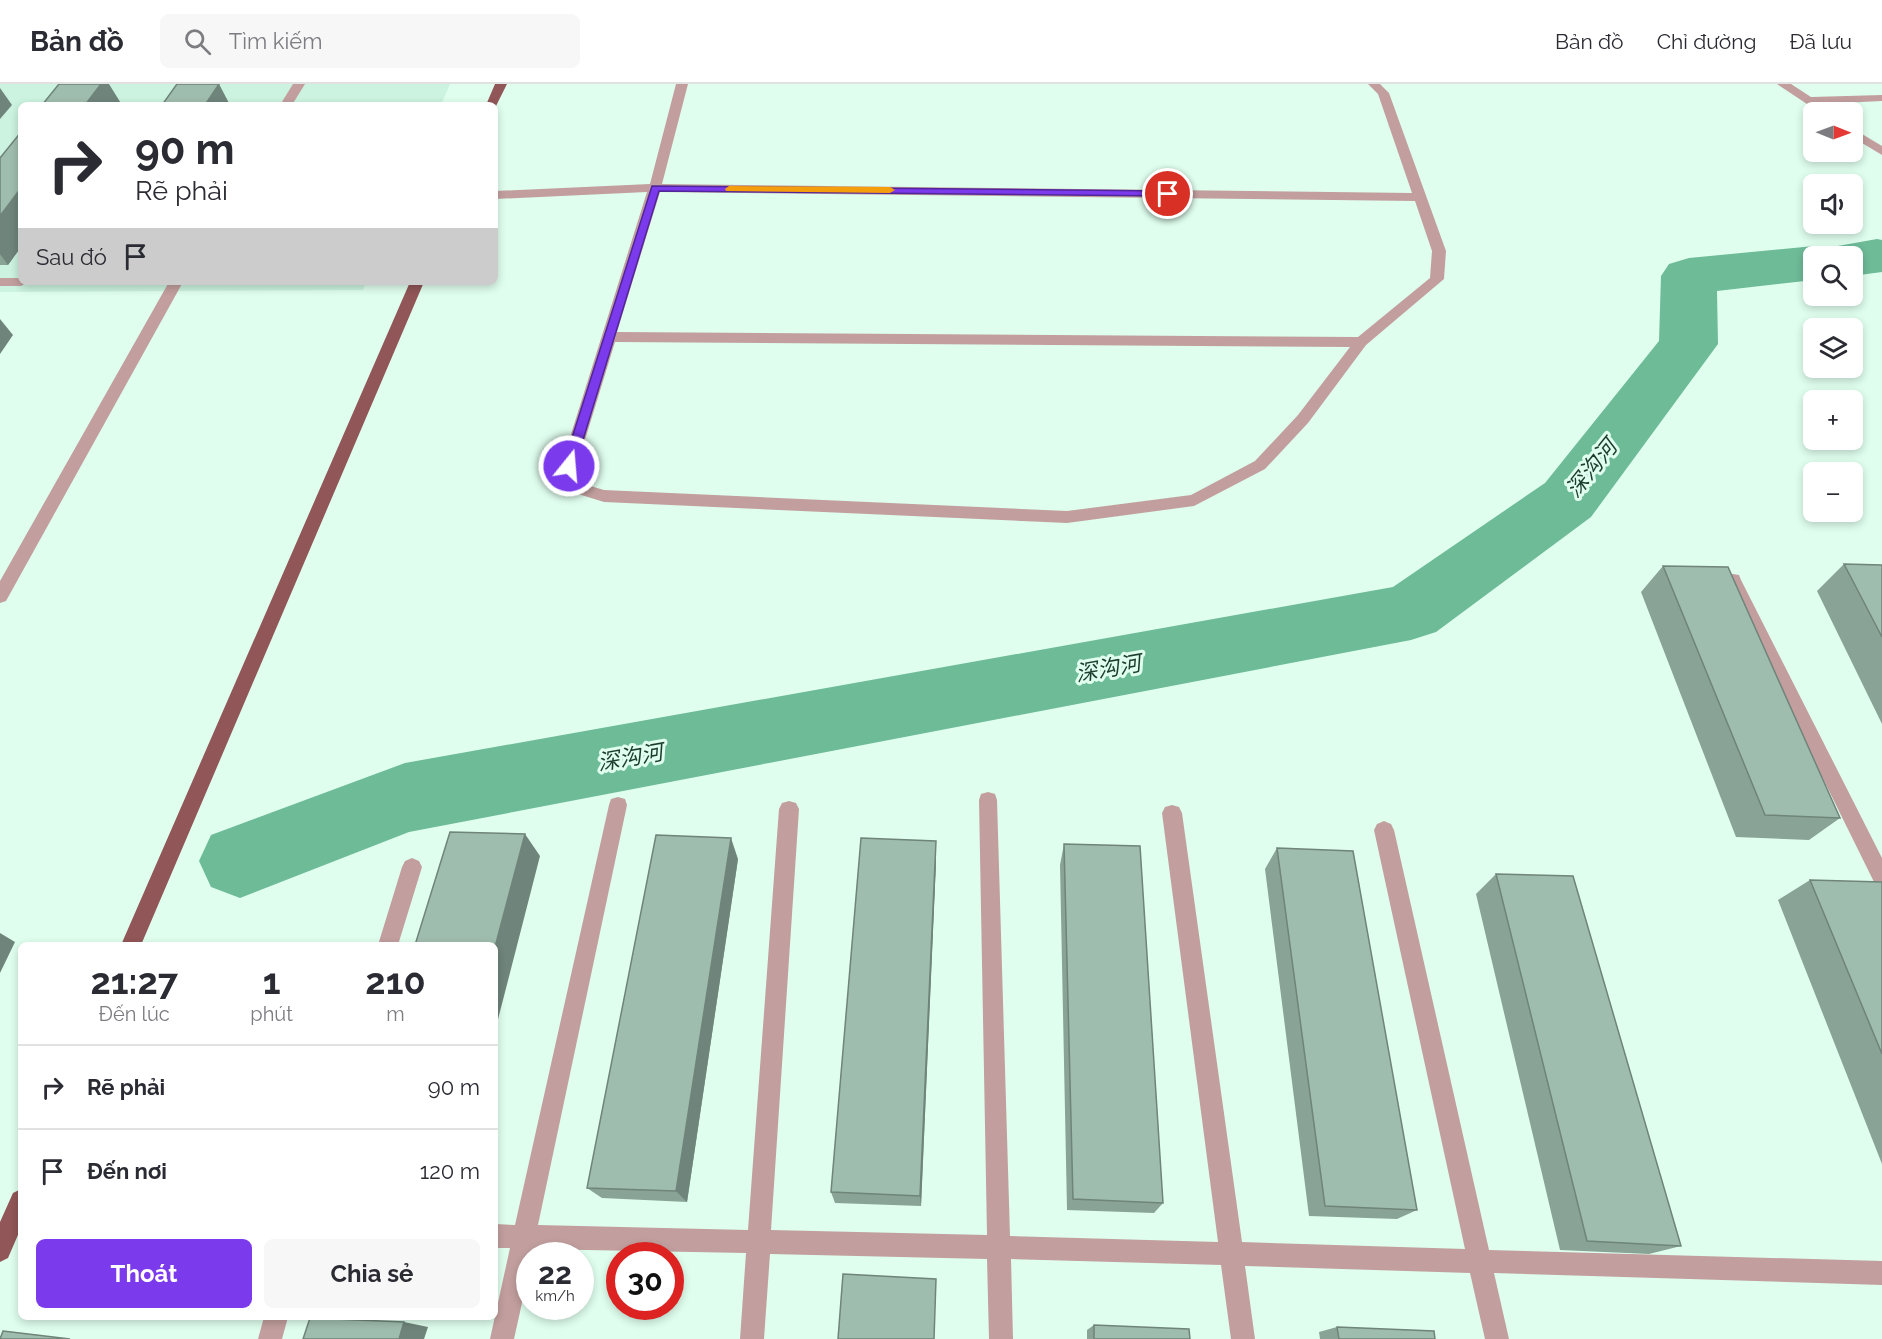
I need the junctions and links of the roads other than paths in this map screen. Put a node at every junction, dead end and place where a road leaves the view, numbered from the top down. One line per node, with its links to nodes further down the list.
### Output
1 (299, 84): 8 (street)
2 (501, 84): 9 (main road)
3 (682, 84): 12 (street)
4 (1374, 84): 14 (street)
5 (1783, 84): 7 (street)
6 (1882, 98): 7 (street)
7 (1809, 101)
8 (288, 102)
9 (493, 102)
10 (1863, 138): 11 (street)
11 (1882, 151)
12 (655, 188): 13 (street); 14 (street); 19 (street)
13 (498, 195)
14 (1420, 197): 20 (street)
15 (0, 282): 16 (street)
16 (18, 282)
17 (174, 285): 22 (street)
18 (416, 285): 30 (main road)
19 (609, 337): 20 (street); 20 (street)
20 (1361, 342)
21 (1733, 580): 29 (street)
22 (0, 597)
23 (988, 800): 36 (street)
24 (618, 805): 34 (street)
25 (789, 809): 35 (street)
26 (1172, 813): 38 (street)
27 (1384, 830): 39 (street)
28 (412, 867): 31 (street)
29 (1882, 878)
30 (132, 942)
31 (389, 942)
32 (18, 1208): 37 (main road)
33 (498, 1236): 34 (street)
34 (524, 1237): 35 (street); 43 (street)
35 (760, 1243): 36 (street); 44 (street)
36 (998, 1246): 38 (street); 45 (street)
37 (0, 1250)
38 (1230, 1254): 39 (street); 46 (street)
39 (1482, 1262): 40 (street); 47 (street)
40 (1882, 1273)
41 (275, 1320): 42 (street)
42 (270, 1339)
43 (502, 1339)
44 (752, 1339)
45 (1001, 1339)
46 (1243, 1339)
47 (1497, 1339)

